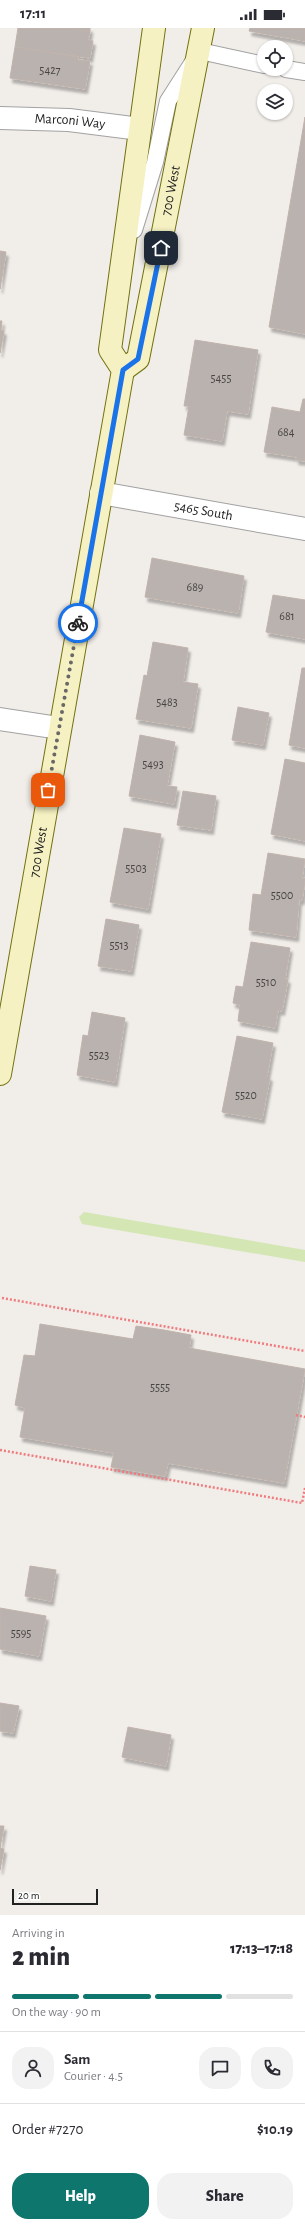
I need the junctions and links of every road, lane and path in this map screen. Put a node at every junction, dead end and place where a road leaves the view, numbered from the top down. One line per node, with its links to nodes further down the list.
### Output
1 (154, 28): 8 (main road)
2 (203, 28): 3 (main road, 700 West)
3 (200, 51): 4 (lane); 9 (lane); 10 (main road, 700 West)
4 (257, 63)
5 (293, 70): 6 (lane)
6 (305, 72)
7 (0, 118): 8 (street, Marconi Way)
8 (140, 129): 9 (main road)
9 (122, 269): 10 (main road)
10 (123, 370): 11 (main road, 700 West)
11 (101, 493): 12 (street, 5465 South); 14 (main road, 700 West)
12 (305, 529)
13 (0, 719): 14 (street)
14 (59, 728): 15 (main road, 700 West)
15 (0, 1074)
16 (2, 1298): 17 (path)
17 (305, 1351)
18 (296, 1415): 19 (path)
19 (305, 1417)
20 (0, 1450): 21 (path)
21 (305, 1488)

